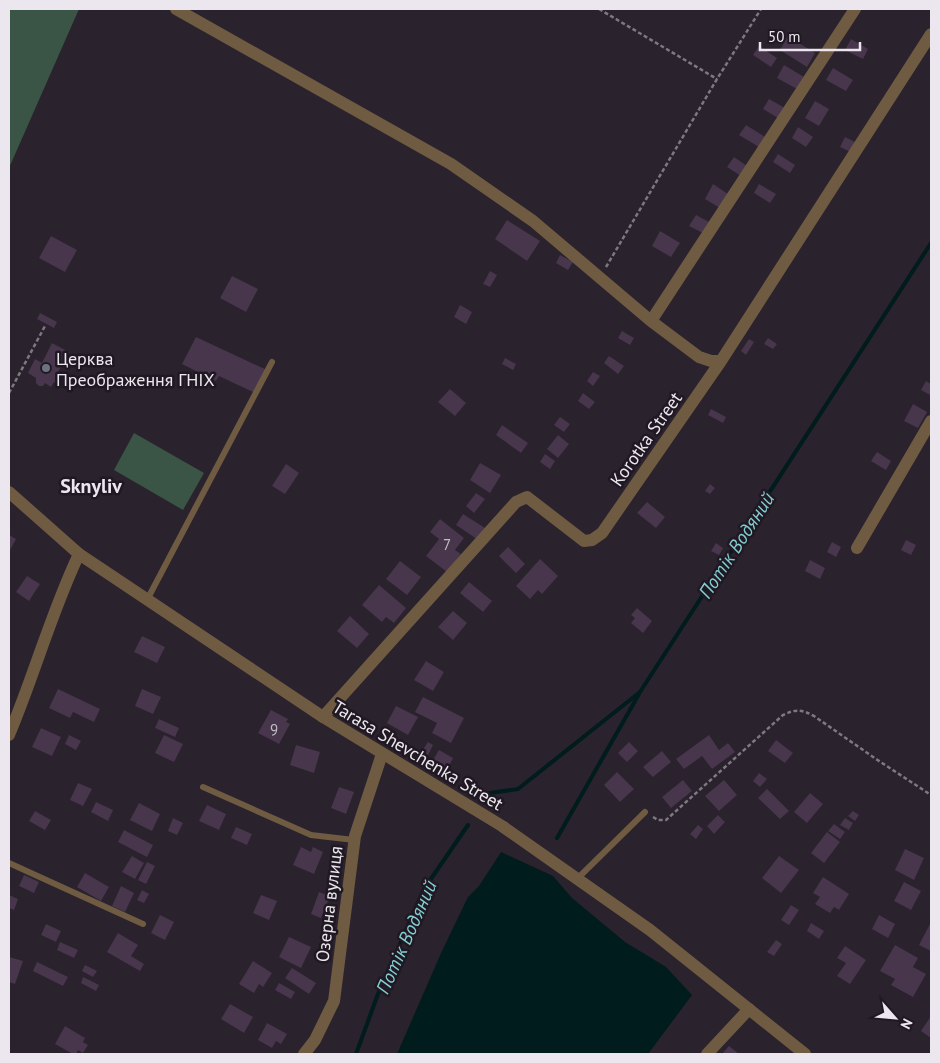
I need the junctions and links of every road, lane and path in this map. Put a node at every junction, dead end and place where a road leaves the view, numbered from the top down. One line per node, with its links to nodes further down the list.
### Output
1 (176, 9): 7 (street)
2 (600, 9): 6 (path)
3 (760, 9): 6 (path)
4 (855, 9): 8 (street)
5 (931, 34): 10 (street, Korotka Street)
6 (717, 79): 7 (path)
7 (600, 277): 8 (street)
8 (651, 321): 10 (street)
9 (45, 326): 12 (path)
10 (721, 361): 18 (street, Korotka Street)
11 (272, 362): 17 (lane)
12 (9, 393)
13 (931, 421): 15 (street)
14 (9, 492): 16 (street, Tarasa Shevchenka Street)
15 (857, 548)
16 (79, 554): 17 (street, Tarasa Shevchenka Street); 19 (street)
17 (147, 600): 18 (street, Tarasa Shevchenka Street)
18 (323, 717): 20 (street, Tarasa Shevchenka Street)
19 (9, 735)
20 (382, 754): 24 (street, Озерна вулиця); 26 (street, Tarasa Shevchenka Street)
21 (203, 787): 24 (lane)
22 (931, 796): 23 (path)
23 (646, 812): 26 (lane)
24 (354, 840): 29 (street, Озерна вулиця)
25 (9, 864): 27 (lane)
26 (577, 879): 28 (street, Tarasa Shevchenka Street)
27 (143, 924)
28 (749, 1009): 30 (street); 31 (street, Tarasa Shevchenka Street)
29 (304, 1054)
30 (707, 1054)
31 (805, 1054)

